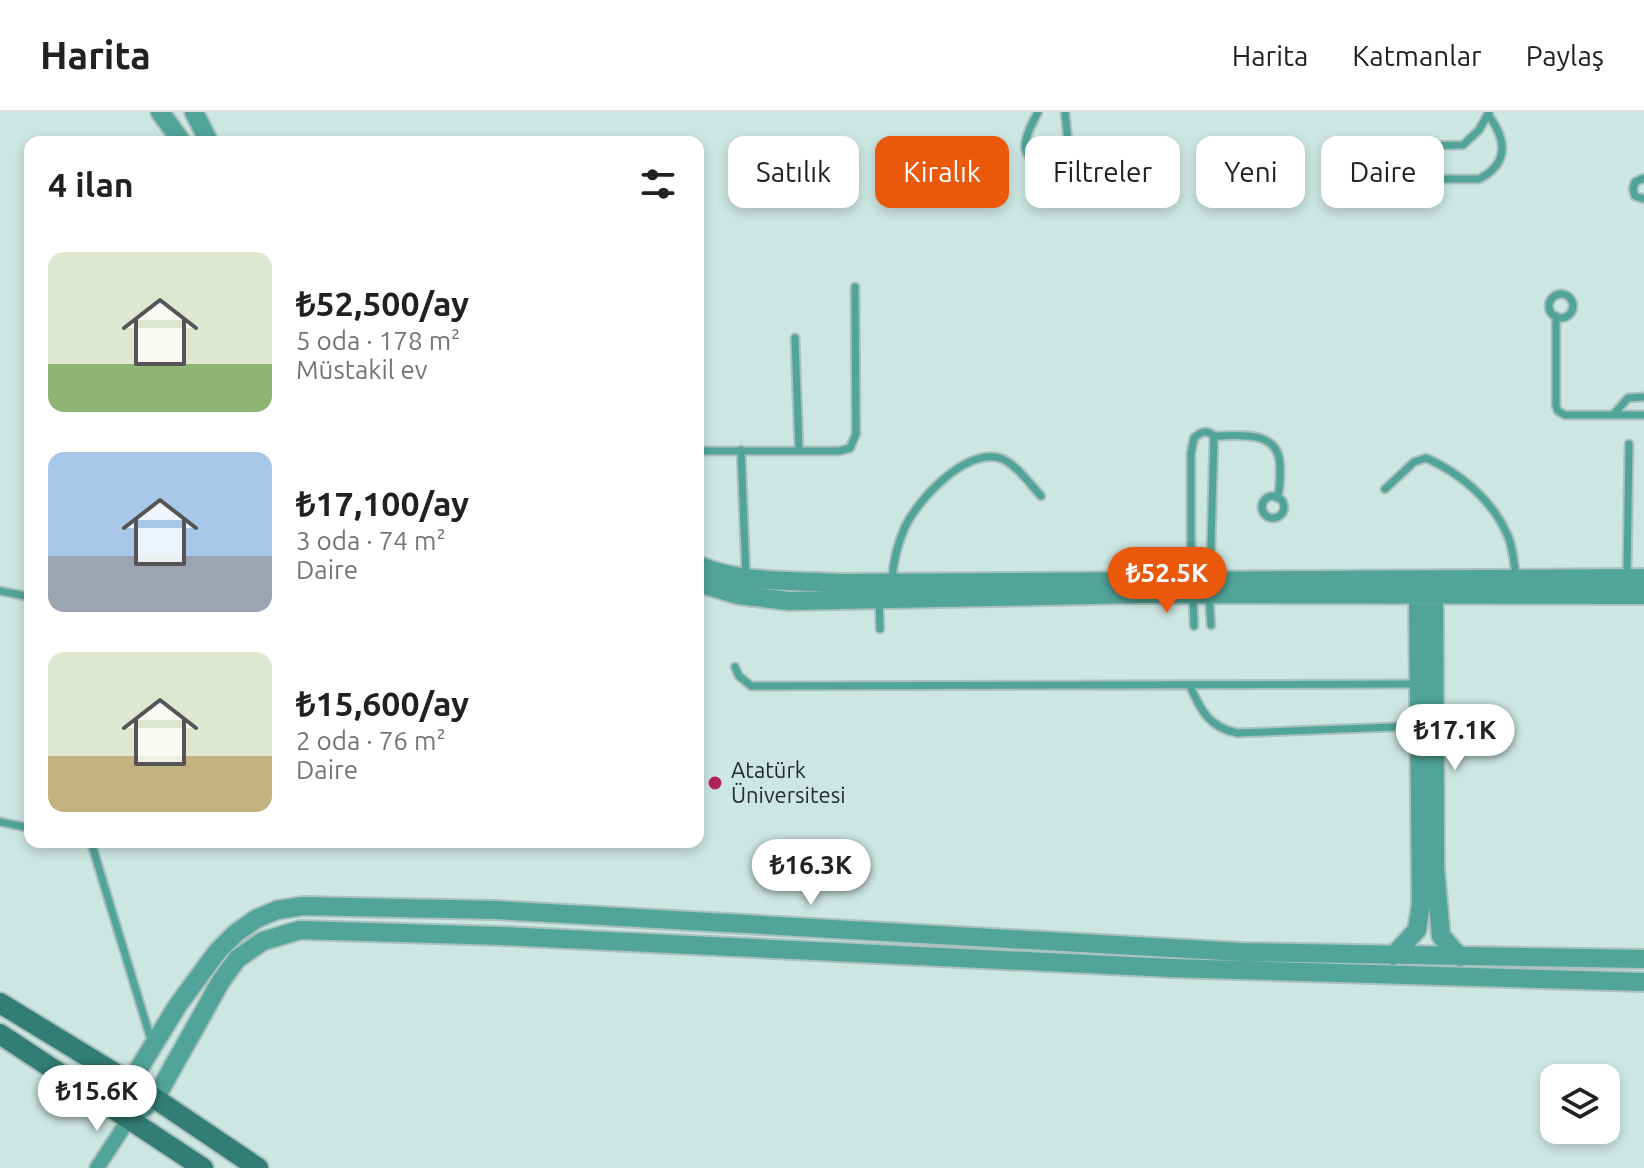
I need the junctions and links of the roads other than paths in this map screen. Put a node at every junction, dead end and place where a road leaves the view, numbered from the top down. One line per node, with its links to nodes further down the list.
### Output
1 (160, 112): 6 (street)
2 (194, 112): 7 (street)
3 (1038, 112): 4 (lane)
4 (1065, 112)
5 (1489, 114): 5 (lane)
6 (178, 136)
7 (206, 136)
8 (1644, 178): 9 (lane)
9 (1644, 199)
10 (855, 287): 19 (lane)
11 (1556, 316): 14 (lane)
12 (795, 338): 19 (lane)
13 (1644, 397): 14 (lane)
14 (1613, 415): 15 (lane)
15 (1644, 415)
16 (1214, 436): 23 (lane); 30 (lane); 30 (lane)
17 (1629, 444): 26 (lane)
18 (741, 450): 19 (lane); 20 (lane); 25 (lane)
19 (799, 450)
20 (704, 451)
21 (1385, 489): 27 (lane)
22 (1041, 496): 28 (lane)
23 (1277, 498)
24 (704, 568): 25 (street)
25 (746, 576): 28 (street)
26 (1635, 578): 27 (street)
27 (1517, 579): 30 (street)
28 (891, 583): 30 (street)
29 (704, 585): 35 (street)
30 (1201, 588): 32 (street); 35 (street); 36 (lane); 37 (lane)
31 (0, 591): 34 (lane)
32 (1426, 595): 33 (street); 40 (street); 42 (street)
33 (1644, 595)
34 (24, 596)
35 (879, 600): 38 (lane)
36 (1211, 625)
37 (1194, 626)
38 (880, 629)
39 (735, 667): 41 (lane)
40 (1419, 684): 41 (lane); 42 (street)
41 (1190, 686): 42 (lane)
42 (1427, 726): 46 (street); 47 (street)
43 (0, 822): 44 (lane)
44 (24, 827)
45 (93, 848): 52 (lane)
46 (1393, 956): 47 (street); 52 (street)
47 (1460, 957): 48 (street)
48 (1644, 959)
49 (1644, 982): 54 (street)
50 (0, 1003): 53 (main road)
51 (0, 1034): 55 (main road)
52 (153, 1047): 53 (street)
53 (130, 1083): 54 (main road); 55 (street)
54 (155, 1099): 55 (street); 58 (main road)
55 (129, 1119): 56 (street); 57 (main road)
56 (97, 1168)
57 (203, 1168)
58 (258, 1168)

